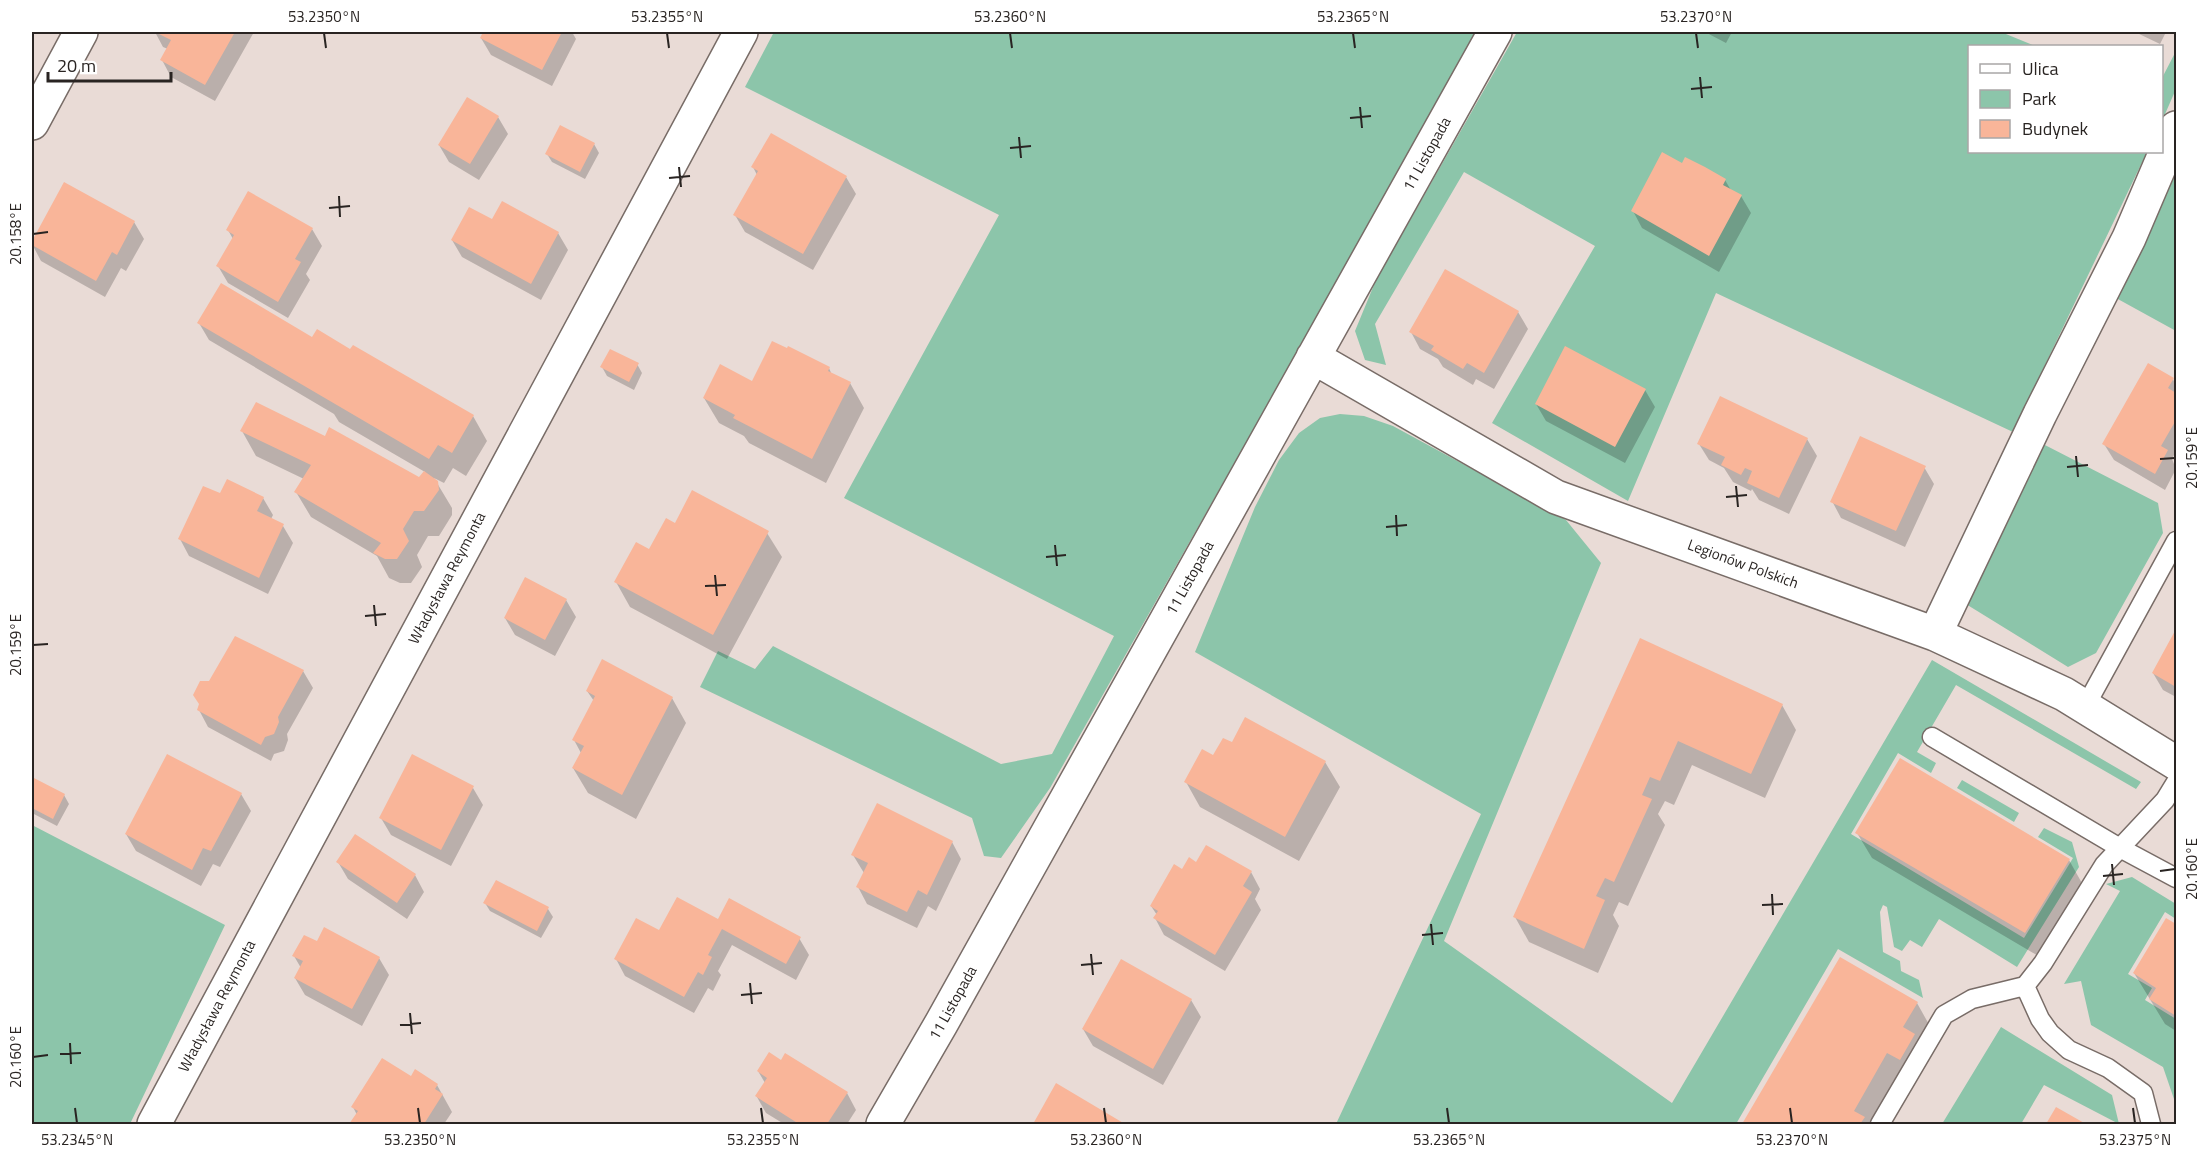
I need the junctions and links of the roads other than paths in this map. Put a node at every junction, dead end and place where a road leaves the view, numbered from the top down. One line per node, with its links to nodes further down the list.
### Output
1 (81, 32): 4 (street)
2 (741, 32): 16 (street, Władysława Reymonta)
3 (1495, 32): 6 (street, 11 Listopada)
4 (32, 123)
5 (2176, 128): 8 (street)
6 (1313, 357): 8 (street, Legionów Polskich); 17 (street, 11 Listopada)
7 (2176, 541): 9 (lane)
8 (1935, 634): 9 (street, Legionów Polskich)
9 (2085, 707): 11 (street, Legionów Polskich)
10 (1932, 737): 13 (lane)
11 (2176, 763)
12 (2176, 782): 13 (lane)
13 (2120, 848): 14 (lane); 15 (lane)
14 (2176, 878)
15 (2025, 986): 18 (lane); 19 (lane)
16 (154, 1125)
17 (883, 1125)
18 (1880, 1125)
19 (2151, 1125)

